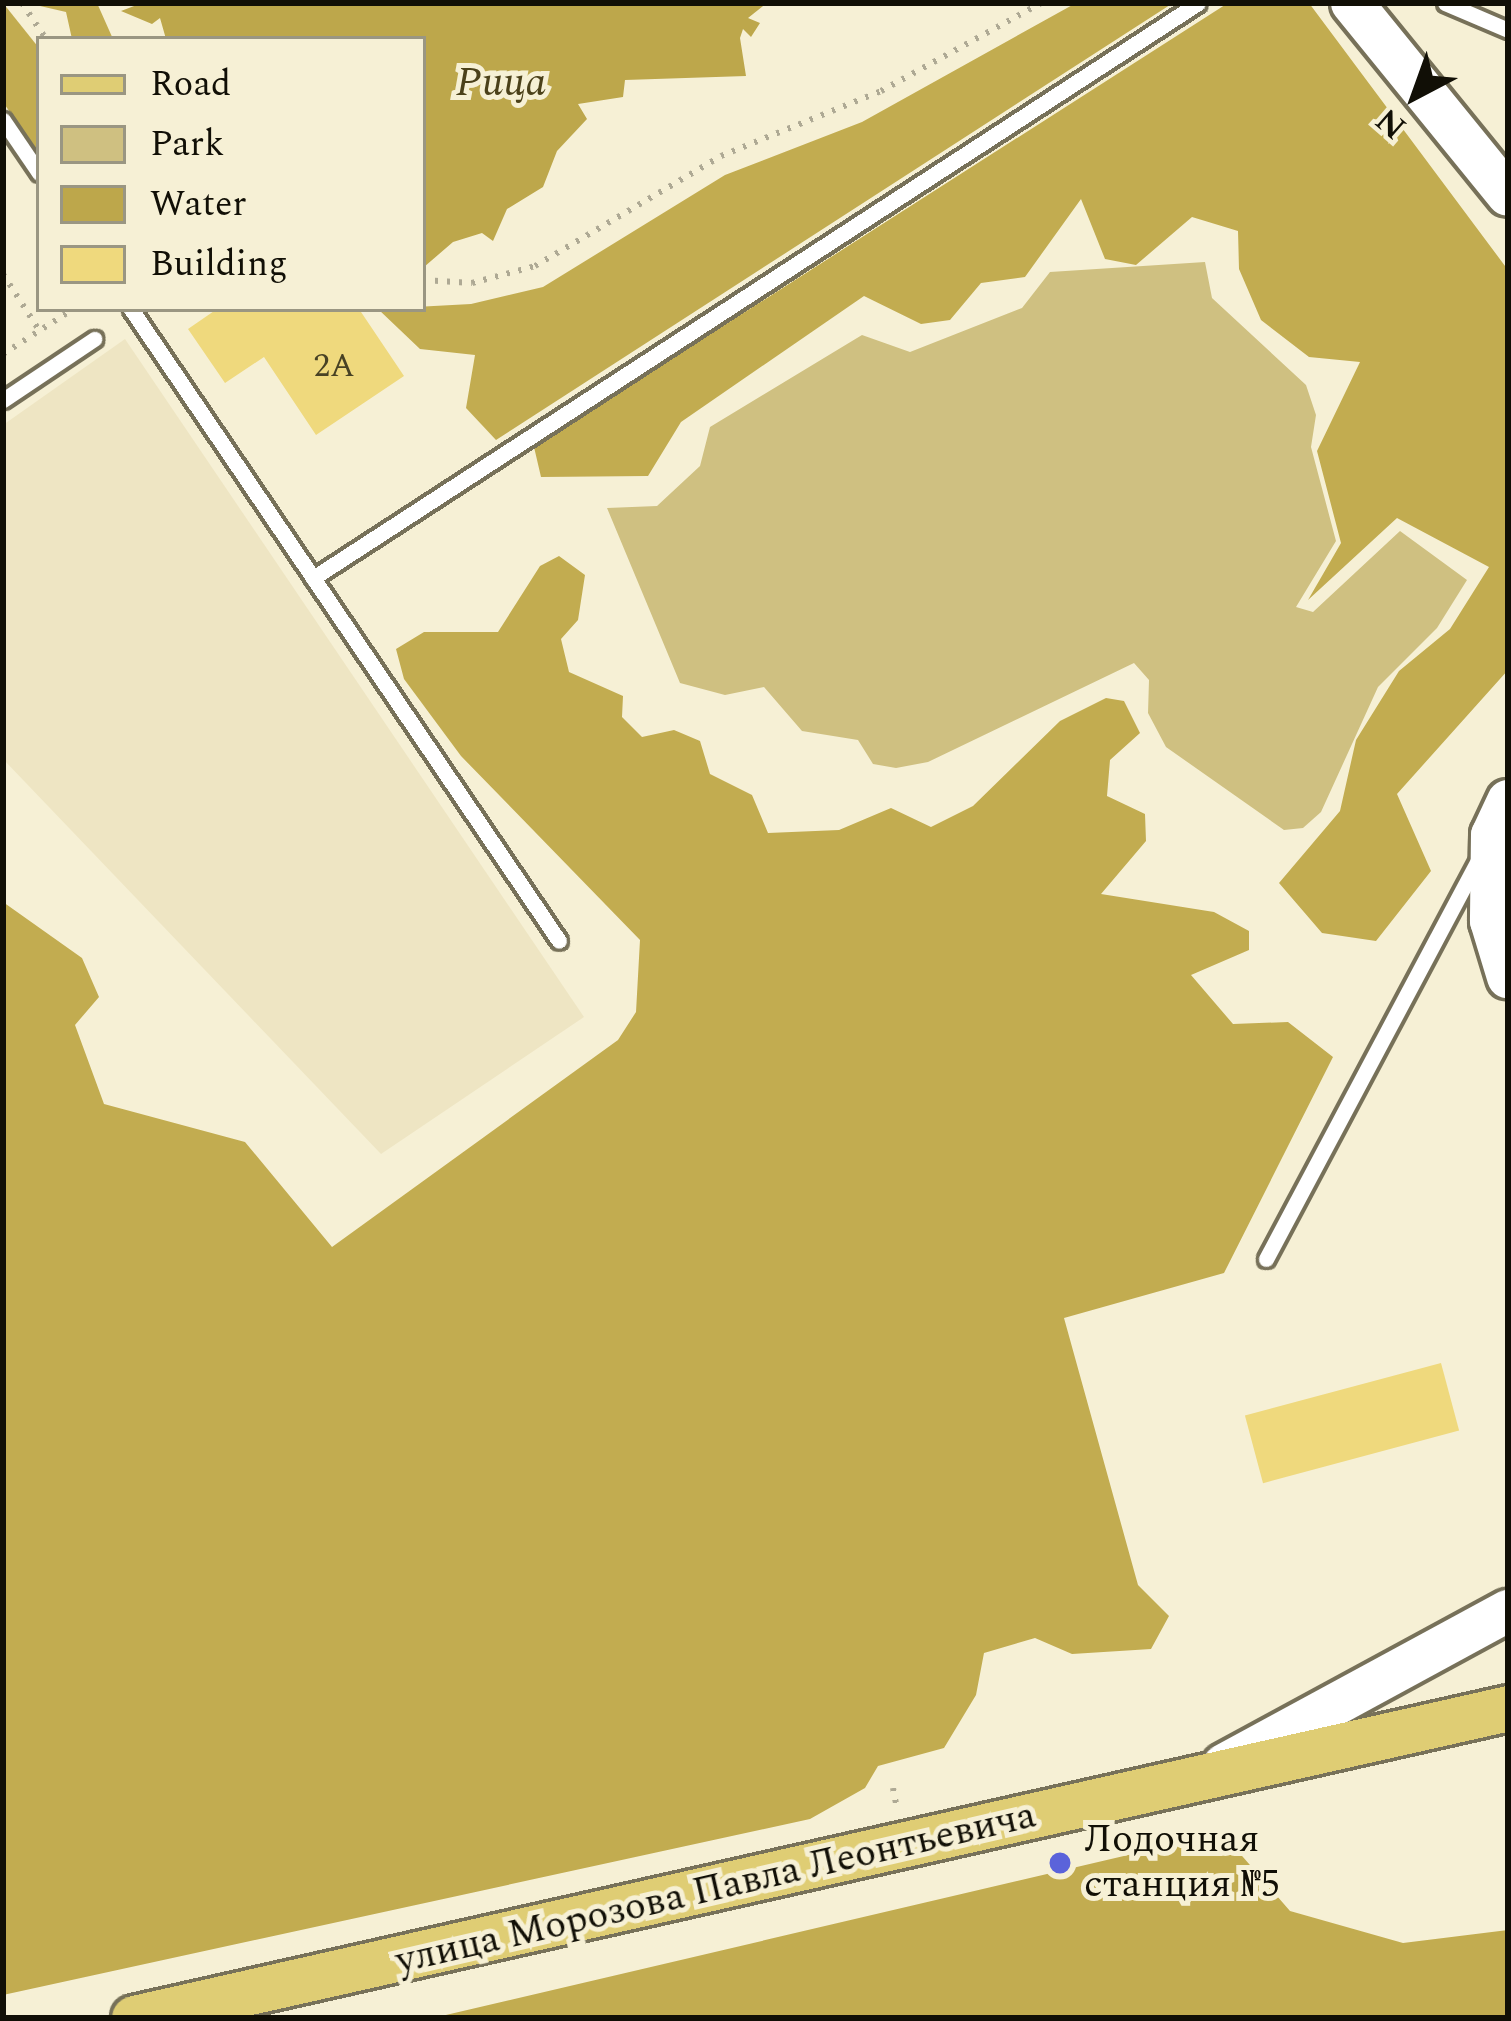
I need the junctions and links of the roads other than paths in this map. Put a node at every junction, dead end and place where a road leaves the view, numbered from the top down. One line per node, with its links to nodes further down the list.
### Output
1 (1198, 3): 12 (lane)
2 (1352, 3): 8 (street)
3 (1445, 3): 5 (lane)
4 (1481, 3): 5 (lane)
5 (1503, 28)
6 (3, 120): 7 (lane)
7 (36, 169)
8 (1508, 195)
9 (133, 312): 12 (lane)
10 (94, 339): 11 (lane)
11 (3, 400)
12 (313, 578): 14 (lane)
13 (1500, 818): 15 (street); 16 (lane)
14 (559, 941)
15 (1508, 977)
16 (1266, 1259)
17 (1508, 1611): 19 (street)
18 (1508, 1708): 19 (main road, улица Морозова Павла Леонтьевича)
19 (1197, 1780): 20 (main road, улица Морозова Павла Леонтьевича)
20 (134, 2018)

